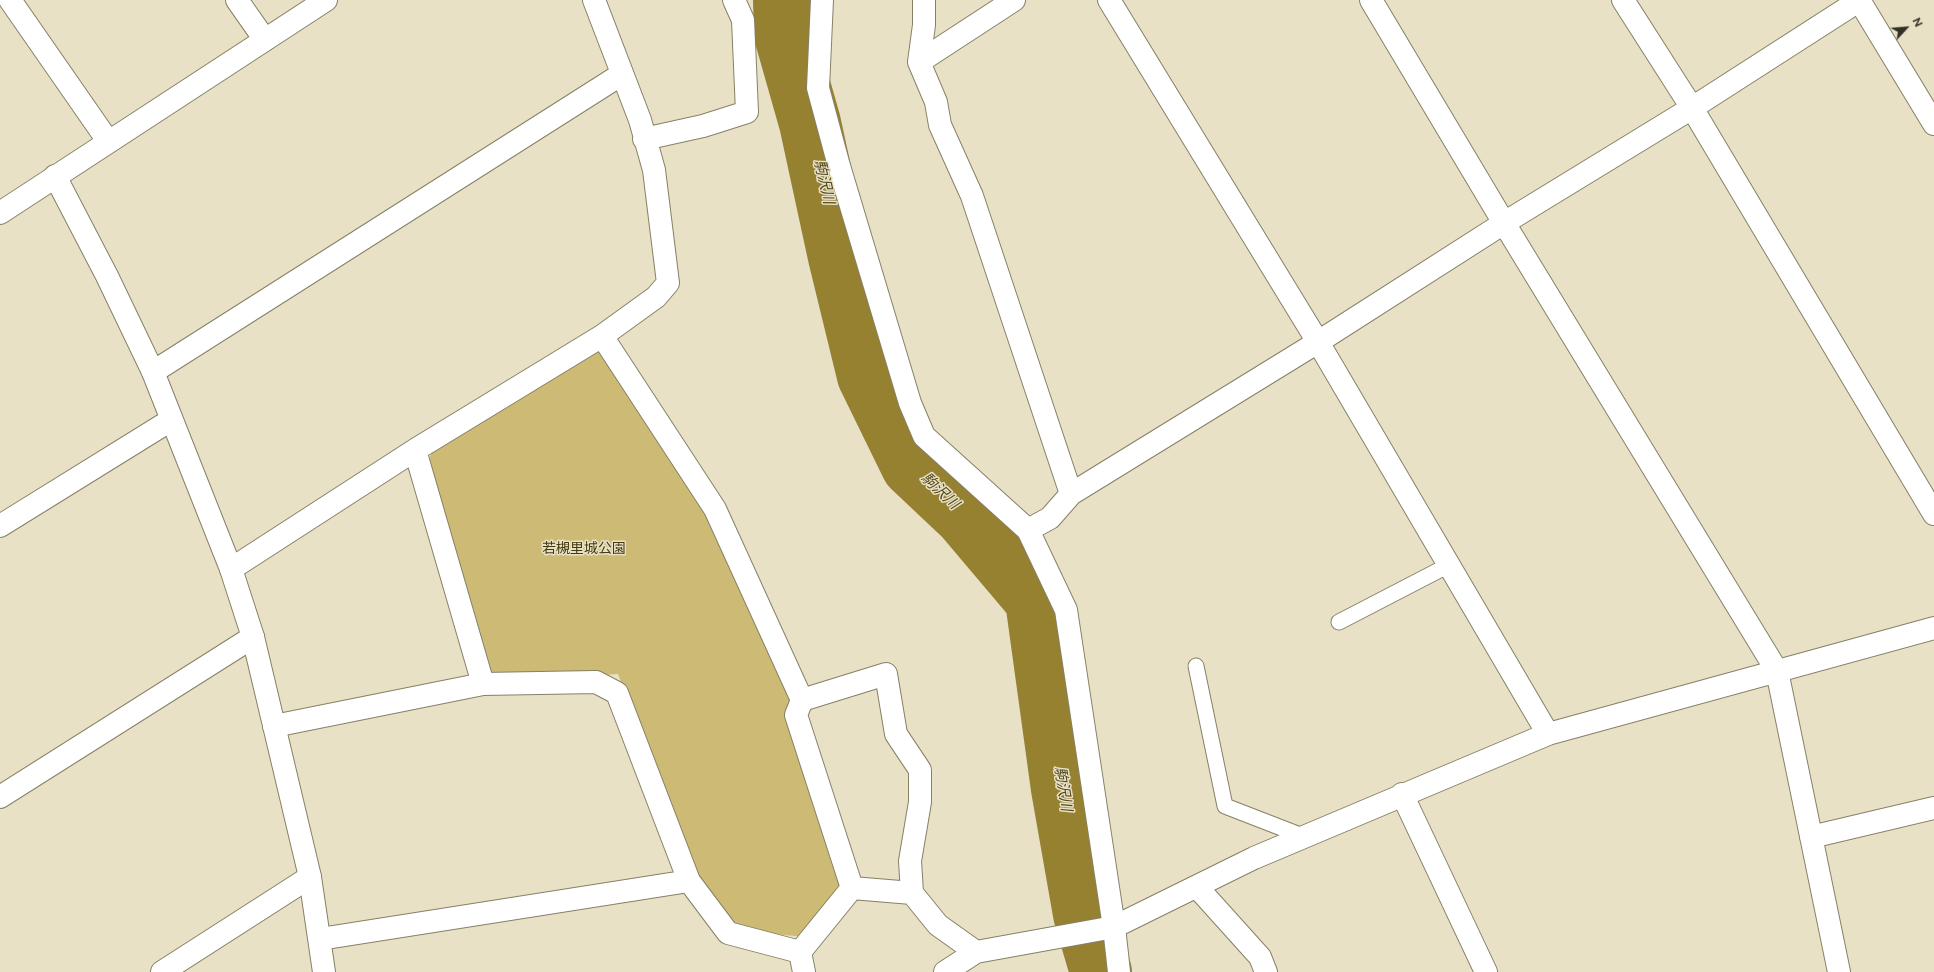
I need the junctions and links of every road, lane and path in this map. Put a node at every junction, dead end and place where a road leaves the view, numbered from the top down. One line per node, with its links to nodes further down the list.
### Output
1 (10, 0): 19 (street)
2 (237, 0): 13 (street)
3 (326, 0): 13 (street)
4 (594, 0): 15 (street)
5 (734, 0): 18 (street)
6 (822, 0): 31 (street)
7 (924, 0): 14 (street)
8 (1014, 0): 14 (street)
9 (1109, 0): 24 (street)
10 (1371, 0): 22 (street)
11 (1623, 0): 16 (street)
12 (1859, 0): 16 (street); 17 (street)
13 (265, 40): 19 (street)
14 (919, 62): 28 (street)
15 (622, 74): 18 (street); 25 (street)
16 (1692, 108): 22 (street); 29 (street)
17 (1934, 124)
18 (644, 140): 23 (street)
19 (108, 141): 20 (street)
20 (55, 176): 21 (street); 25 (street)
21 (0, 213)
22 (1504, 223): 24 (street); 38 (street)
23 (602, 336): 27 (street); 40 (street)
24 (1318, 342): 28 (street); 32 (street)
25 (153, 372): 26 (street)
26 (171, 420): 30 (street); 33 (street)
27 (415, 450): 33 (street); 39 (street)
28 (1071, 494): 31 (street)
29 (1934, 514)
30 (0, 526)
31 (1028, 530): 53 (street)
32 (1449, 565): 34 (lane); 42 (street)
33 (231, 569): 36 (street)
34 (1339, 622)
35 (1934, 628): 38 (street)
36 (253, 636): 41 (street); 44 (street)
37 (1196, 666): 46 (lane)
38 (1777, 671): 42 (street); 47 (street)
39 (483, 684): 41 (street); 49 (street)
40 (802, 700): 51 (street); 52 (street)
41 (274, 726): 48 (street)
42 (1548, 734): 43 (street)
43 (1402, 794): 46 (street); 62 (street)
44 (0, 797)
45 (1934, 808): 47 (street)
46 (1305, 837): 50 (street)
47 (1811, 837): 63 (street)
48 (310, 877): 54 (street); 57 (street)
49 (689, 881): 54 (street); 56 (street)
50 (1197, 887): 53 (street); 61 (street)
51 (852, 888): 52 (street); 56 (street)
52 (912, 893): 55 (street)
53 (1114, 927): 55 (street); 60 (street)
54 (320, 939): 58 (street)
55 (976, 952): 59 (street)
56 (802, 962)
57 (162, 972)
58 (324, 972)
59 (945, 972)
60 (1120, 972)
61 (1266, 972)
62 (1486, 972)
63 (1839, 972)

